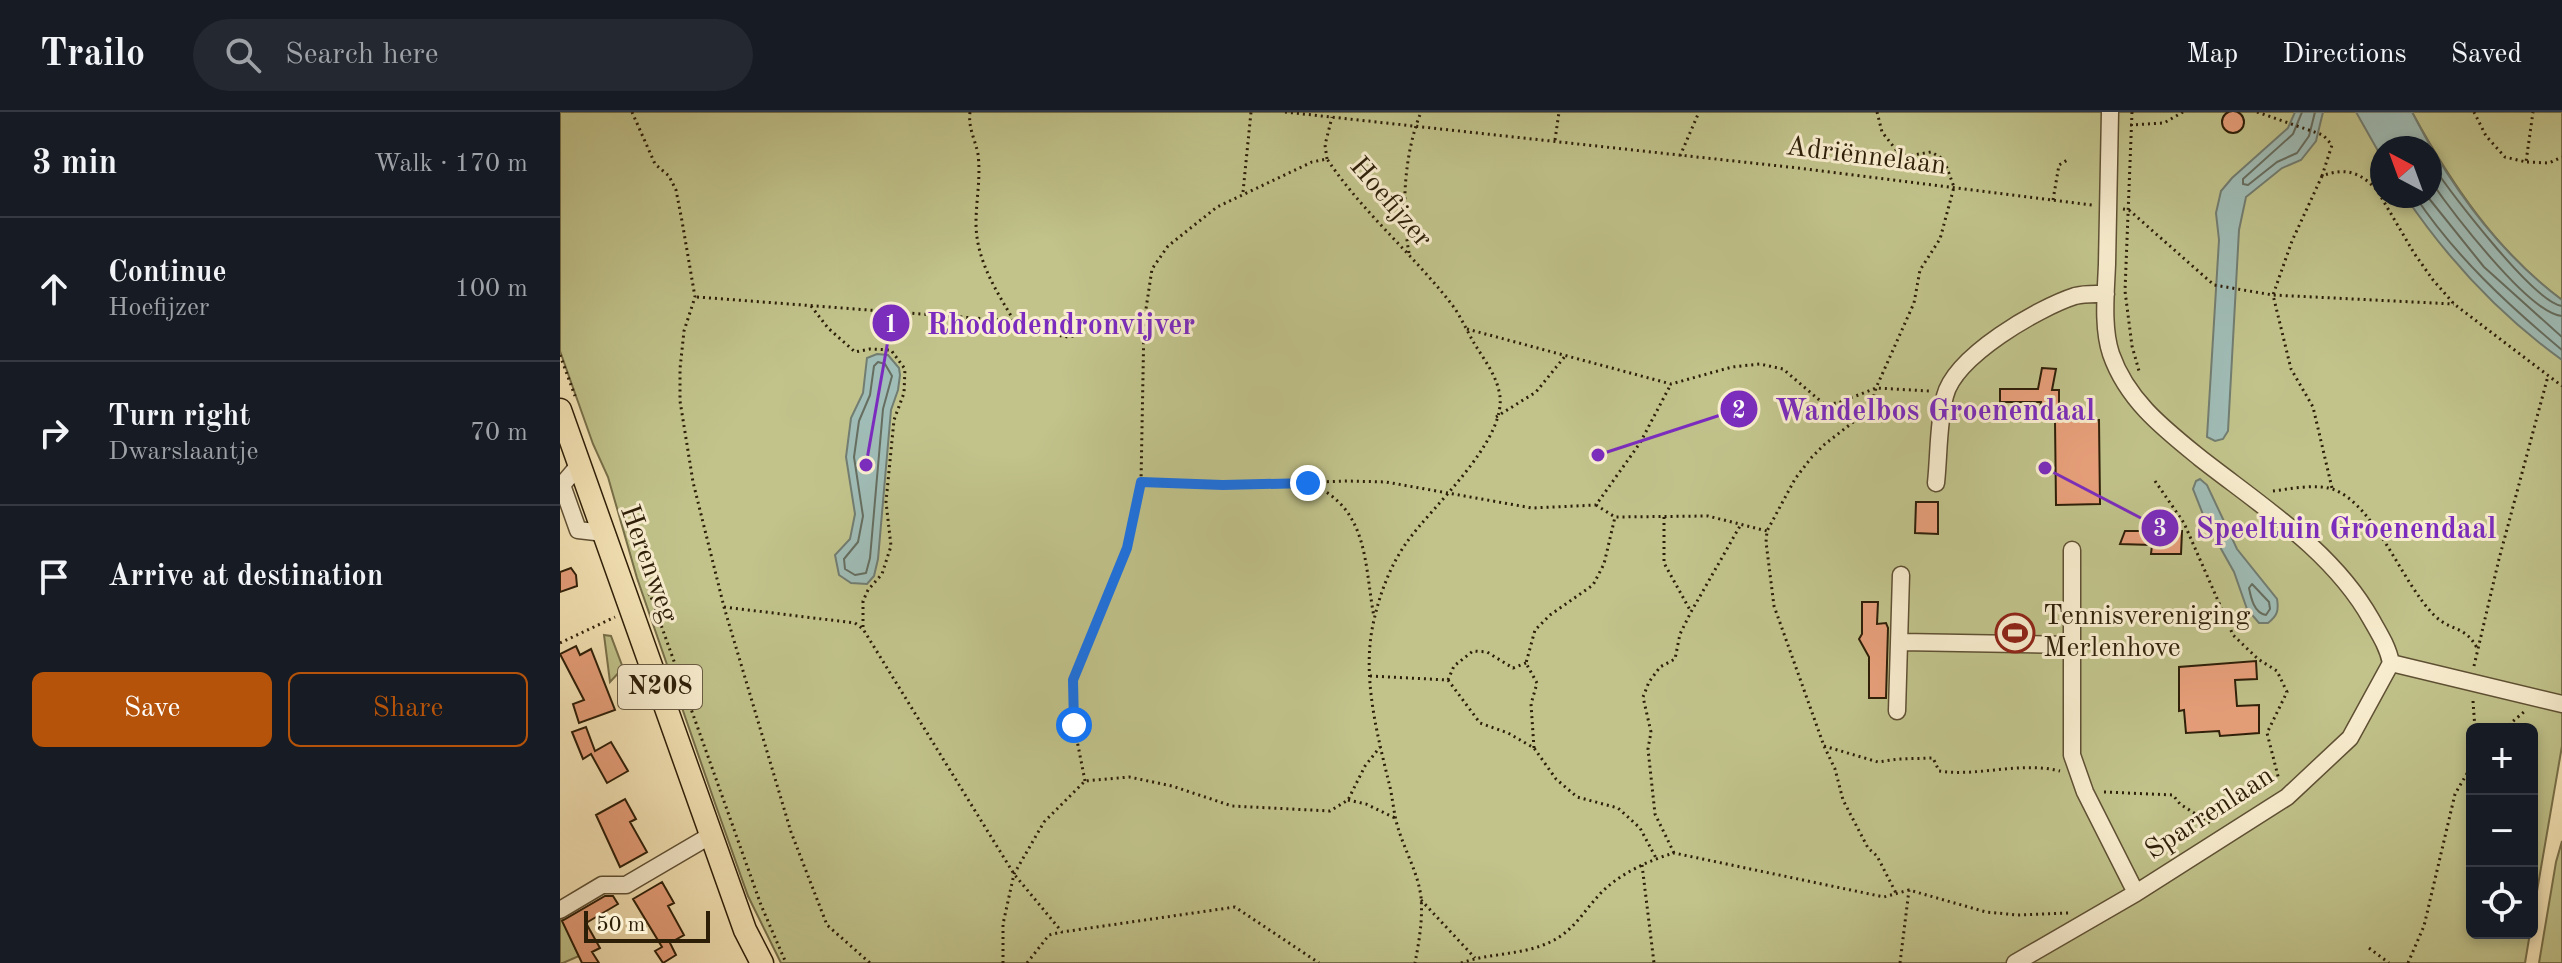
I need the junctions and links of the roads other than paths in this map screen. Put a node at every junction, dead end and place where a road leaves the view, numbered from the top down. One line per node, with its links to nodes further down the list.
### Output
1 (2110, 119): 2 (street)
2 (2106, 294): 4 (street); 9 (street)
3 (560, 410): 12 (main road, Herenweg / N208)
4 (1936, 483)
5 (2072, 550): 8 (street)
6 (1901, 575): 7 (street)
7 (1901, 642): 8 (street); 11 (street)
8 (2072, 645): 13 (street)
9 (2391, 663): 10 (street); 13 (street, Sparrenlaan)
10 (2562, 704)
11 (1897, 711)
12 (713, 834): 14 (street); 15 (main road, Herenweg / N208)
13 (2136, 893): 16 (street, Sparrenlaan)
14 (560, 910)
15 (762, 963)
16 (2015, 963)

